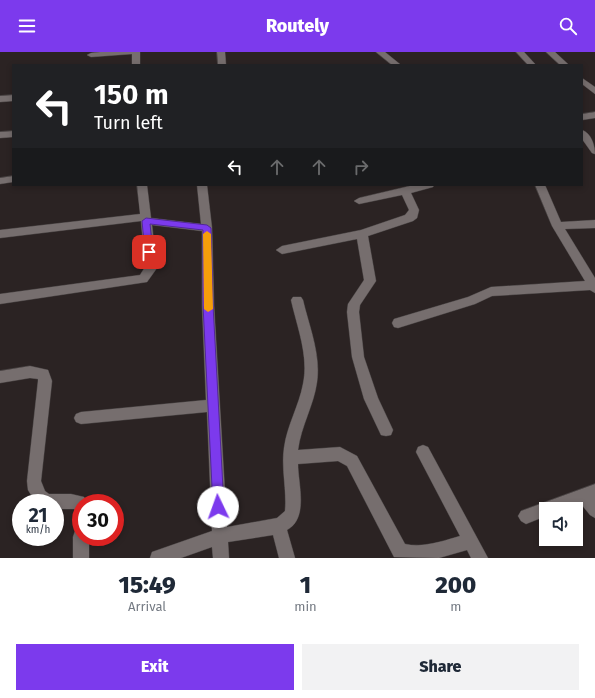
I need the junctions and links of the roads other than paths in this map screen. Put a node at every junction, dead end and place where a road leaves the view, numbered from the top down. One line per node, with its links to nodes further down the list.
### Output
1 (135, 52): 6 (street); 7 (street)
2 (221, 52): 8 (street)
3 (380, 52): 9 (street)
4 (520, 52): 10 (street)
5 (550, 52): 11 (street)
6 (91, 55)
7 (136, 64)
8 (222, 64)
9 (396, 64)
10 (531, 64)
11 (564, 64)
12 (583, 81): 13 (street)
13 (595, 91)
14 (12, 98): 15 (street)
15 (0, 99)
16 (595, 115): 17 (street)
17 (583, 117)
18 (12, 134): 20 (street)
19 (583, 134): 21 (street)
20 (0, 135)
21 (595, 151)
22 (12, 180): 23 (street)
23 (0, 181)
24 (142, 186): 30 (street)
25 (202, 186): 33 (street)
26 (424, 186): 28 (street)
27 (540, 186): 32 (street)
28 (405, 190): 29 (street); 35 (street)
29 (359, 201)
30 (146, 219): 33 (street); 34 (street); 38 (street)
31 (595, 224): 32 (street)
32 (557, 226): 37 (street)
33 (207, 228): 42 (street)
34 (0, 234)
35 (362, 234): 36 (street); 44 (street)
36 (282, 250)
37 (594, 286): 40 (street)
38 (0, 299)
39 (297, 300): 46 (street)
40 (398, 323)
41 (0, 376): 48 (street)
42 (213, 405): 43 (street); 52 (street)
43 (81, 418)
44 (386, 430)
45 (423, 452): 53 (street)
46 (291, 457): 51 (street); 53 (street)
47 (589, 493): 49 (street); 50 (street)
48 (72, 501)
49 (595, 510)
50 (526, 516)
51 (278, 526): 52 (street); 58 (street)
52 (220, 536): 56 (street); 57 (street)
53 (471, 541): 59 (street)
54 (81, 546): 55 (street)
55 (80, 558)
56 (158, 558)
57 (221, 558)
58 (288, 558)
59 (480, 558)

